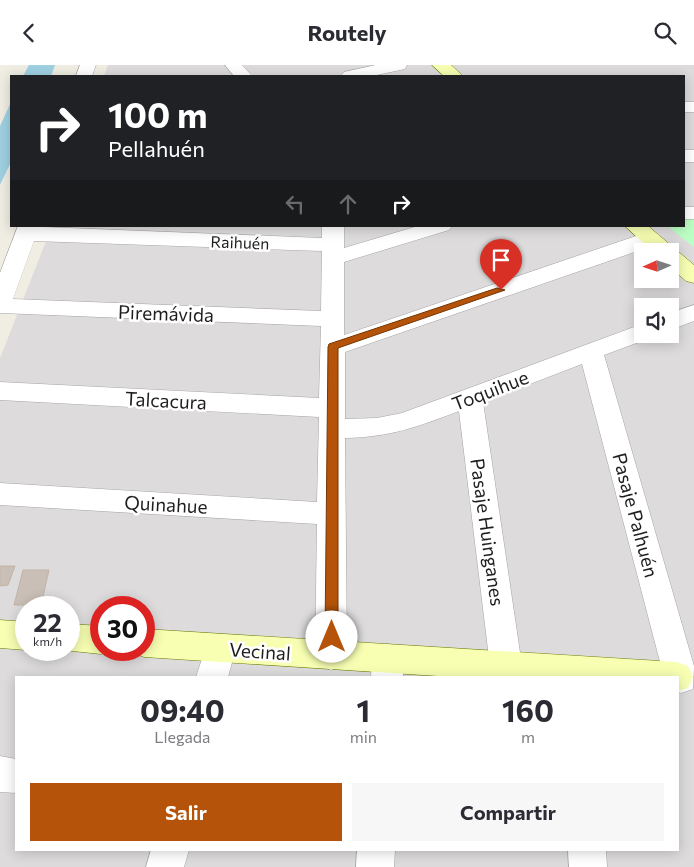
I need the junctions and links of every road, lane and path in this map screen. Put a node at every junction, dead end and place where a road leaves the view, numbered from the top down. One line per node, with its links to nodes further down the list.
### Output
1 (233, 65): 4 (street)
2 (399, 65): 5 (street)
3 (440, 65): 6 (street)
4 (242, 75)
5 (354, 75)
6 (453, 75)
7 (436, 227): 10 (street, Raihuén)
8 (27, 230): 10 (street, Raihuén); 13 (street)
9 (650, 239): 18 (street)
10 (333, 243): 15 (street)
11 (679, 263): 12 (street)
12 (694, 277)
13 (0, 305): 15 (street, Piremávida)
14 (694, 313): 16 (street)
15 (333, 319): 18 (street)
16 (679, 319)
17 (634, 335): 19 (street, Toquihue)
18 (333, 347): 22 (street)
19 (591, 352): 21 (street, Toquihue); 34 (street, Pasaje Palhuén)
20 (0, 391): 22 (street, Talcacura)
21 (470, 398): 22 (street, Toquihue); 30 (street, Pasaje Huinganes)
22 (333, 419): 24 (street)
23 (0, 494): 24 (street, Quinahue)
24 (332, 514): 28 (street)
25 (0, 634): 26 (street)
26 (15, 635)
27 (155, 646): 29 (street, Vecinal)
28 (332, 655): 29 (street, Vecinal); 31 (street, Vecinal)
29 (216, 663)
30 (506, 667): 31 (street, Vecinal); 32 (street, Vecinal)
31 (388, 668)
32 (569, 674): 33 (street, Vecinal)
33 (626, 676)
34 (682, 678)
35 (0, 774): 36 (street)
36 (15, 776)
37 (170, 851): 40 (street)
38 (376, 851): 41 (street)
39 (587, 851): 42 (street)
40 (165, 867)
41 (375, 867)
42 (588, 867)

